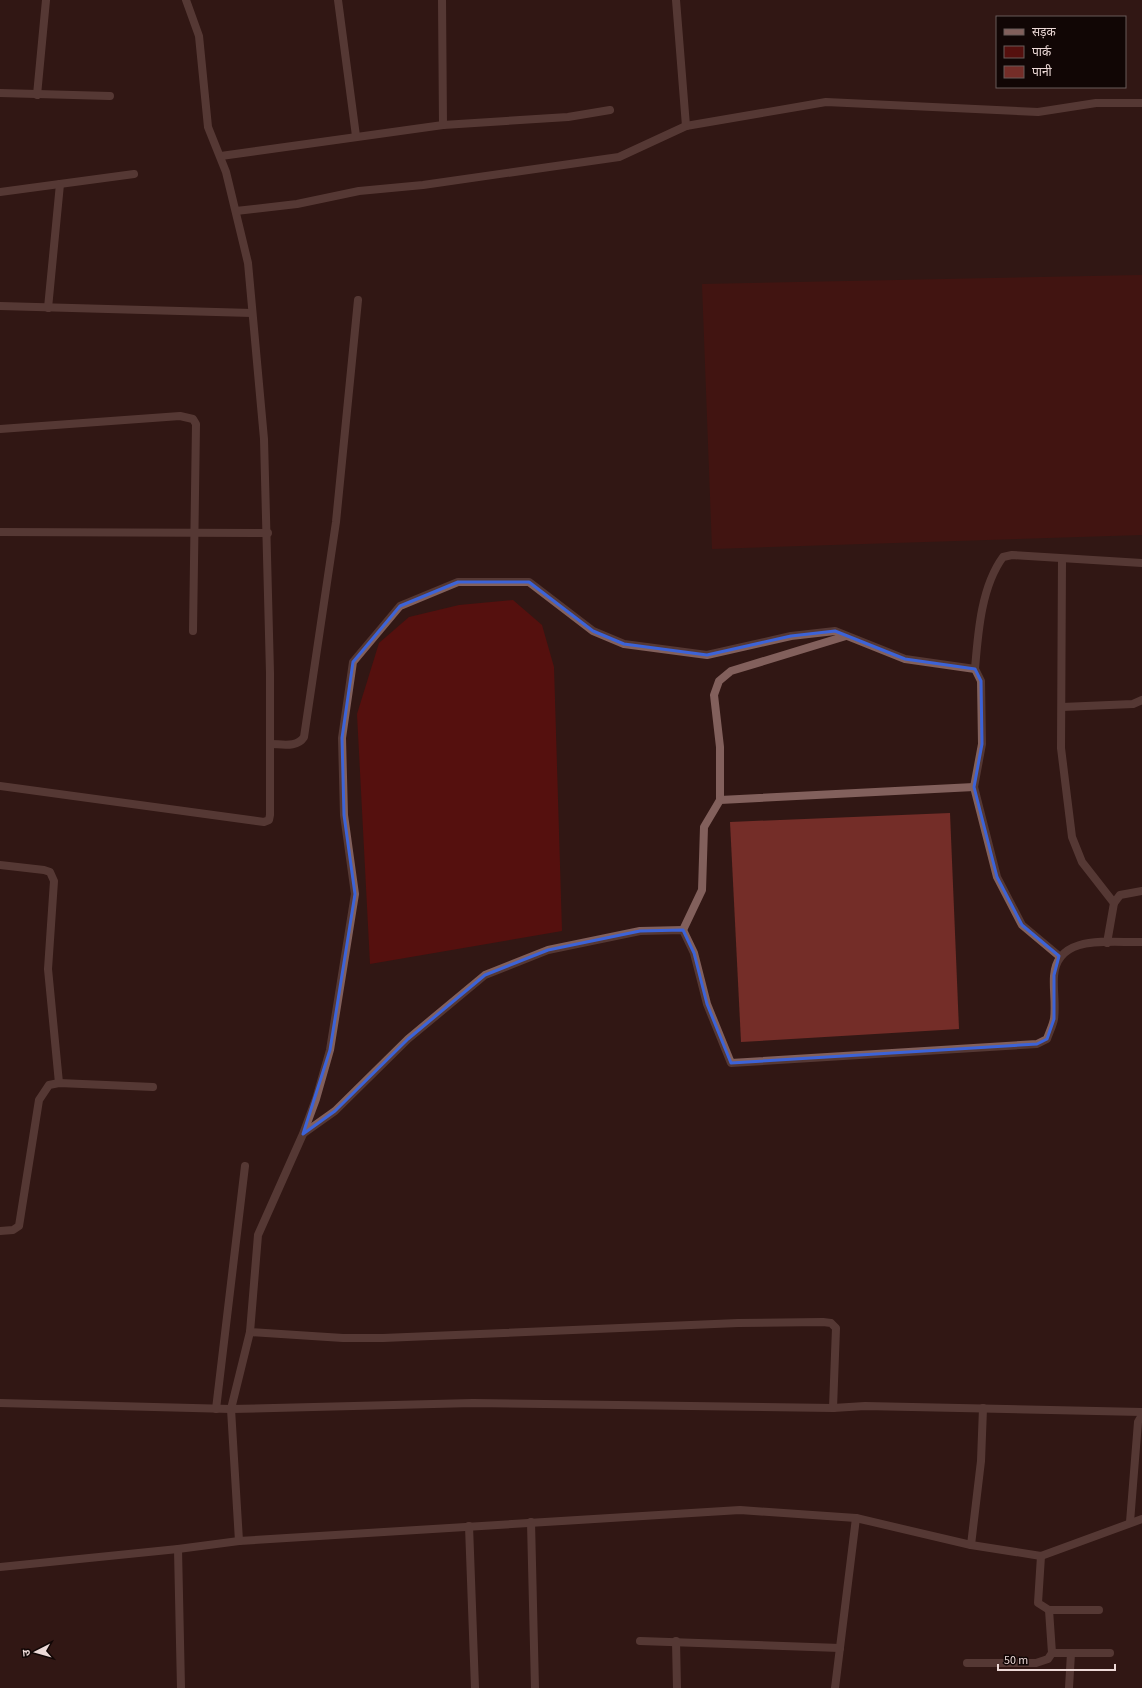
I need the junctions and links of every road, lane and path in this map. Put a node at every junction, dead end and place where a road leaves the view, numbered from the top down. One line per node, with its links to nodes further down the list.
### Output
1 (46, 0): 7 (street)
2 (186, 0): 14 (street)
3 (338, 0): 13 (street)
4 (442, 0): 11 (street)
5 (676, 0): 12 (street)
6 (0, 93): 7 (street)
7 (37, 95): 8 (street)
8 (110, 96)
9 (1142, 102): 12 (street)
10 (610, 110): 11 (street)
11 (443, 125): 13 (street)
12 (686, 126): 18 (street)
13 (356, 136): 14 (street)
14 (221, 156): 18 (street)
15 (134, 174): 16 (street)
16 (60, 184): 17 (street); 21 (street)
17 (0, 192)
18 (236, 210): 22 (street)
19 (358, 300): 34 (street)
20 (0, 306): 21 (street)
21 (48, 308): 22 (street)
22 (252, 313): 26 (street)
23 (0, 429): 25 (street)
24 (0, 532): 25 (street)
25 (194, 533): 26 (street); 29 (street)
26 (268, 533): 34 (street)
27 (1062, 559): 28 (street); 31 (street); 33 (street)
28 (1142, 563)
29 (193, 631)
30 (846, 636): 31 (street); 37 (street); 47 (street)
31 (975, 669): 36 (street)
32 (1142, 700): 33 (street)
33 (1062, 707): 40 (street)
34 (270, 744): 35 (street)
35 (0, 786)
36 (974, 787): 37 (street); 44 (street)
37 (720, 800): 41 (street)
38 (0, 865): 45 (street)
39 (1142, 891): 40 (street)
40 (1114, 903): 43 (street)
41 (683, 930): 44 (street); 47 (street)
42 (1142, 942): 43 (street)
43 (1107, 943): 44 (street)
44 (1059, 956)
45 (59, 1083): 46 (street); 49 (street)
46 (153, 1087)
47 (303, 1134): 50 (street)
48 (245, 1166): 54 (street)
49 (0, 1231)
50 (250, 1332): 52 (street); 55 (street)
51 (0, 1403): 54 (street)
52 (833, 1408): 53 (street); 55 (street)
53 (983, 1408): 56 (street); 64 (street)
54 (216, 1409): 55 (street)
55 (231, 1409): 63 (street)
56 (1142, 1412)
57 (1142, 1415): 61 (street)
58 (856, 1518): 60 (street); 64 (street); 72 (street)
59 (1142, 1519): 61 (street)
60 (531, 1522): 62 (street); 79 (street)
61 (1130, 1522): 66 (street)
62 (469, 1526): 63 (street); 78 (street)
63 (239, 1541): 65 (street)
64 (971, 1545): 66 (street)
65 (178, 1549): 67 (street); 77 (street)
66 (1041, 1556): 68 (street)
67 (0, 1567)
68 (1048, 1610): 69 (street); 73 (street)
69 (1099, 1610)
70 (640, 1641): 71 (street)
71 (676, 1641): 72 (street); 80 (street)
72 (840, 1648): 81 (street)
73 (1052, 1653): 74 (street); 76 (street)
74 (1071, 1653): 75 (street); 82 (street)
75 (1110, 1653)
76 (967, 1663)
77 (182, 1688)
78 (475, 1688)
79 (535, 1688)
80 (677, 1688)
81 (835, 1688)
82 (1069, 1688)

